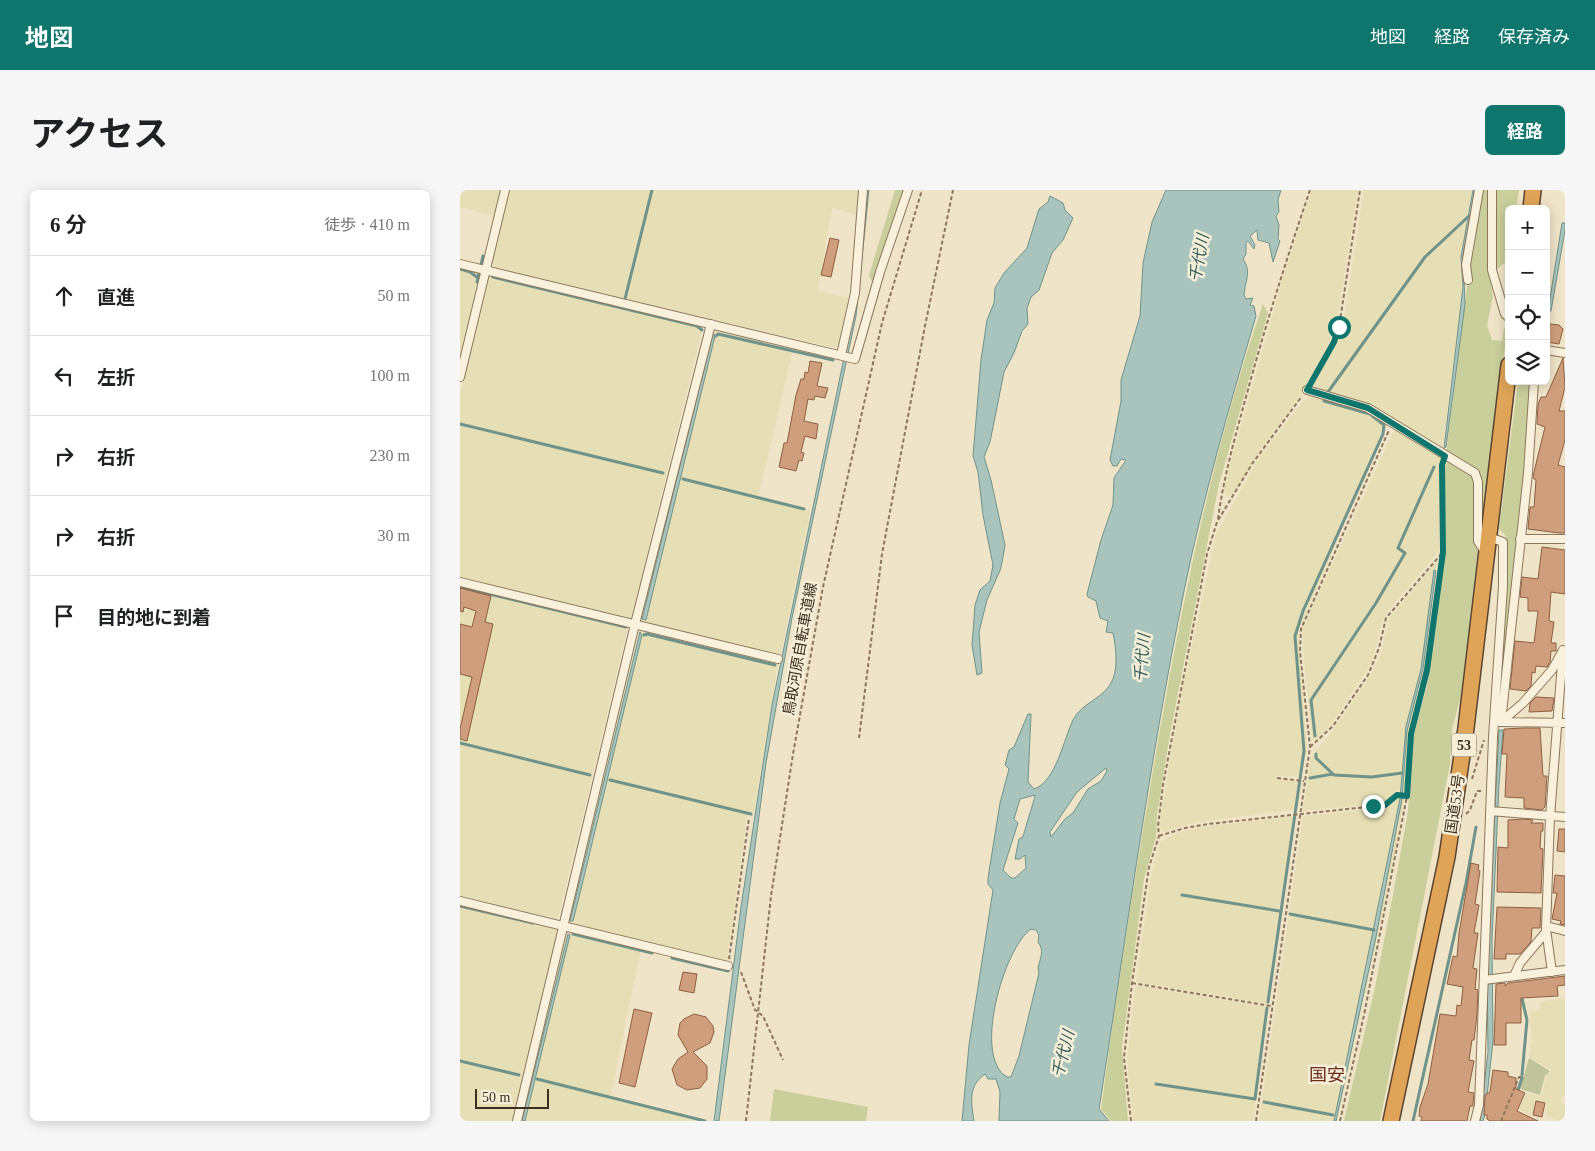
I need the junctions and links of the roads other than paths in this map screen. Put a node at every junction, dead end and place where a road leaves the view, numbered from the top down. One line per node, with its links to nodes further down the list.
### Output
1 (504, 190): 9 (street)
2 (862, 190): 15 (street)
3 (908, 190): 15 (street)
4 (1479, 190): 10 (street)
5 (1492, 190): 11 (street)
6 (1533, 190): 7 (highway)
7 (1531, 205)
8 (460, 264): 9 (street)
9 (485, 270): 12 (street); 16 (street)
10 (1468, 280)
11 (1505, 314)
12 (711, 324): 15 (street); 25 (street)
13 (1550, 351): 14 (street)
14 (1565, 353)
15 (841, 355)
16 (460, 377)
17 (1507, 385): 20 (highway, 国道53号 / 53)
18 (1534, 385): 21 (street)
19 (1307, 390): 23 (street)
20 (1489, 537): 23 (highway, 国道53号 / 53); 28 (street)
21 (1520, 539): 22 (street); 28 (street)
22 (1565, 539)
23 (1486, 554): 43 (highway, 国道53号 / 53)
24 (460, 582): 25 (street)
25 (635, 624): 27 (street); 34 (street)
26 (1564, 649): 28 (street); 29 (street)
27 (778, 659)
28 (1497, 722): 29 (street); 30 (street)
29 (1561, 723): 31 (street)
30 (1490, 811): 31 (street); 41 (street)
31 (1550, 817): 32 (street); 35 (street)
32 (1565, 817)
33 (460, 901): 34 (street)
34 (564, 926): 37 (street); 42 (street)
35 (1546, 929): 36 (street); 39 (street); 40 (street)
36 (1565, 930)
37 (728, 966)
38 (1565, 970): 39 (street)
39 (1552, 972): 40 (street)
40 (1514, 976): 41 (street)
41 (1484, 980): 44 (street)
42 (517, 1121)
43 (1391, 1121)
44 (1475, 1121)

